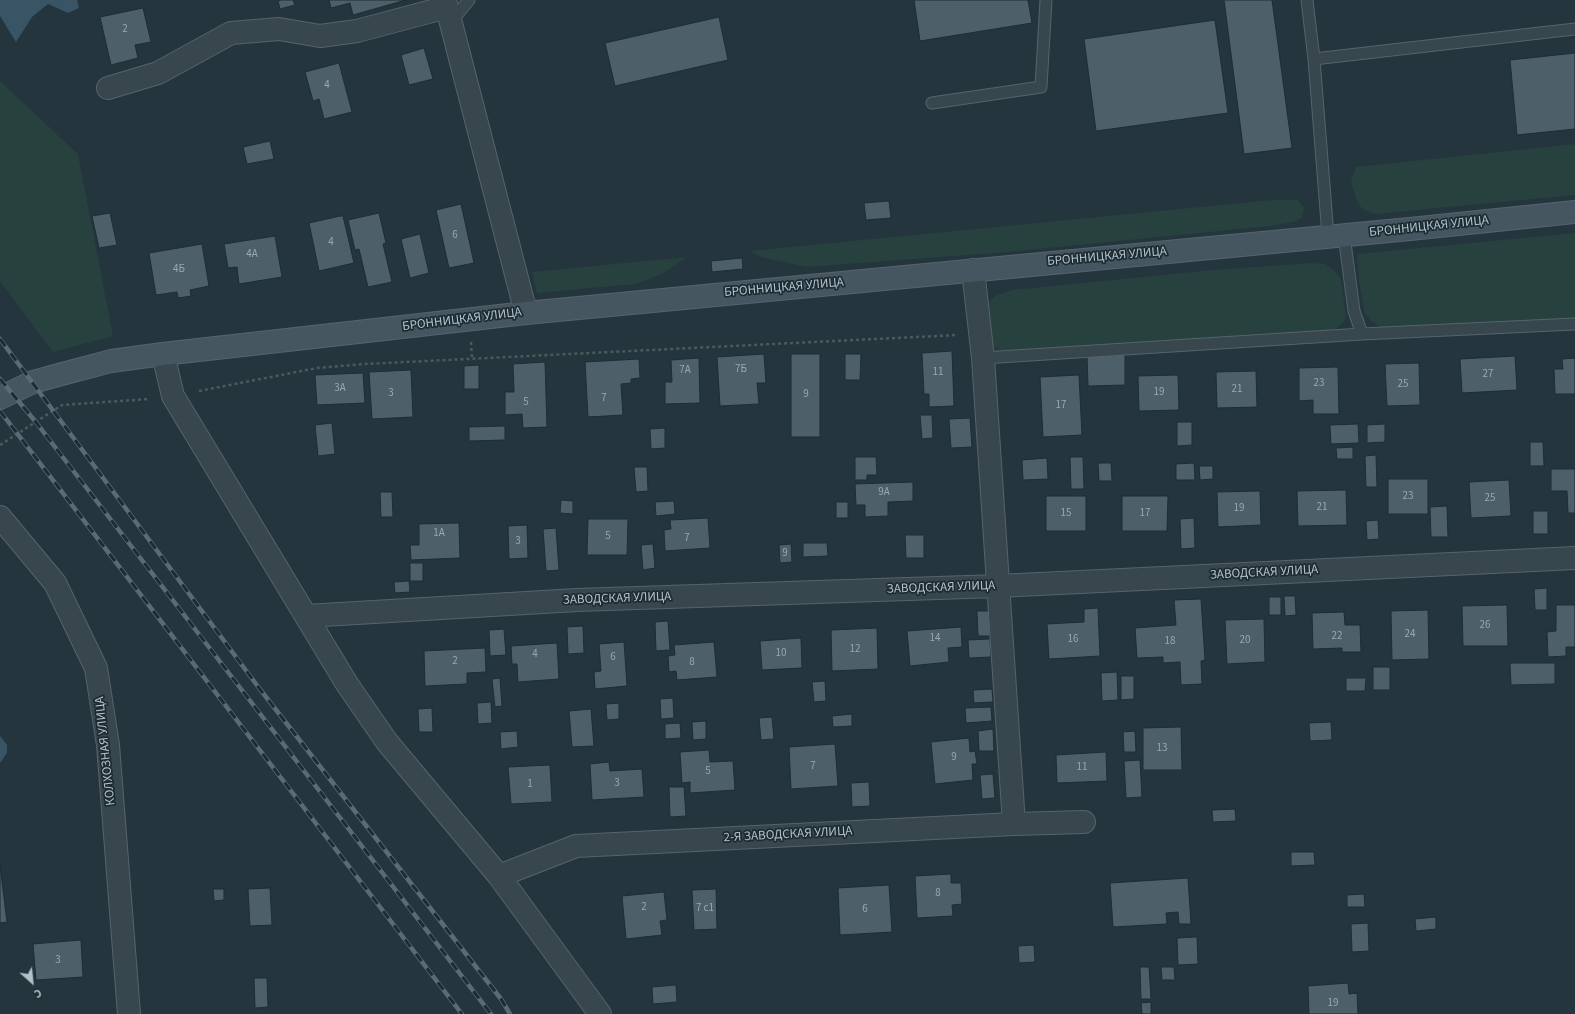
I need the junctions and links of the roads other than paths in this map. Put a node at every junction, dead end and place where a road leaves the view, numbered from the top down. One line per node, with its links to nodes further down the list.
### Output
1 (470, 0): 4 (lane)
2 (1046, 0): 8 (lane)
3 (1307, 0): 6 (lane)
4 (448, 10): 7 (street); 12 (street)
5 (1575, 29): 6 (lane)
6 (1314, 59): 10 (lane)
7 (108, 88)
8 (932, 103)
9 (1575, 212): 10 (main road, БРОННИЦКАЯ УЛИЦА)
10 (1336, 236): 11 (main road, БРОННИЦКАЯ УЛИЦА); 14 (lane)
11 (973, 270): 12 (main road, БРОННИЦКАЯ УЛИЦА); 16 (street)
12 (526, 313): 15 (main road, БРОННИЦКАЯ УЛИЦА)
13 (1575, 324): 14 (lane)
14 (1362, 334): 16 (lane)
15 (163, 354): 17 (main road, БРОННИЦКАЯ УЛИЦА); 21 (street)
16 (983, 358): 20 (street)
17 (0, 398)
18 (0, 517): 25 (street, КОЛХОЗНАЯ УЛИЦА)
19 (1575, 558): 20 (street, ЗАВОДСКАЯ УЛИЦА)
20 (998, 586): 21 (street, ЗАВОДСКАЯ УЛИЦА); 23 (street)
21 (306, 616): 24 (street)
22 (1084, 822): 23 (street, 2-Я ЗАВОДСКАЯ УЛИЦА)
23 (1014, 824): 24 (street, 2-Я ЗАВОДСКАЯ УЛИЦА)
24 (499, 876): 26 (street)
25 (129, 1014)
26 (600, 1014)

